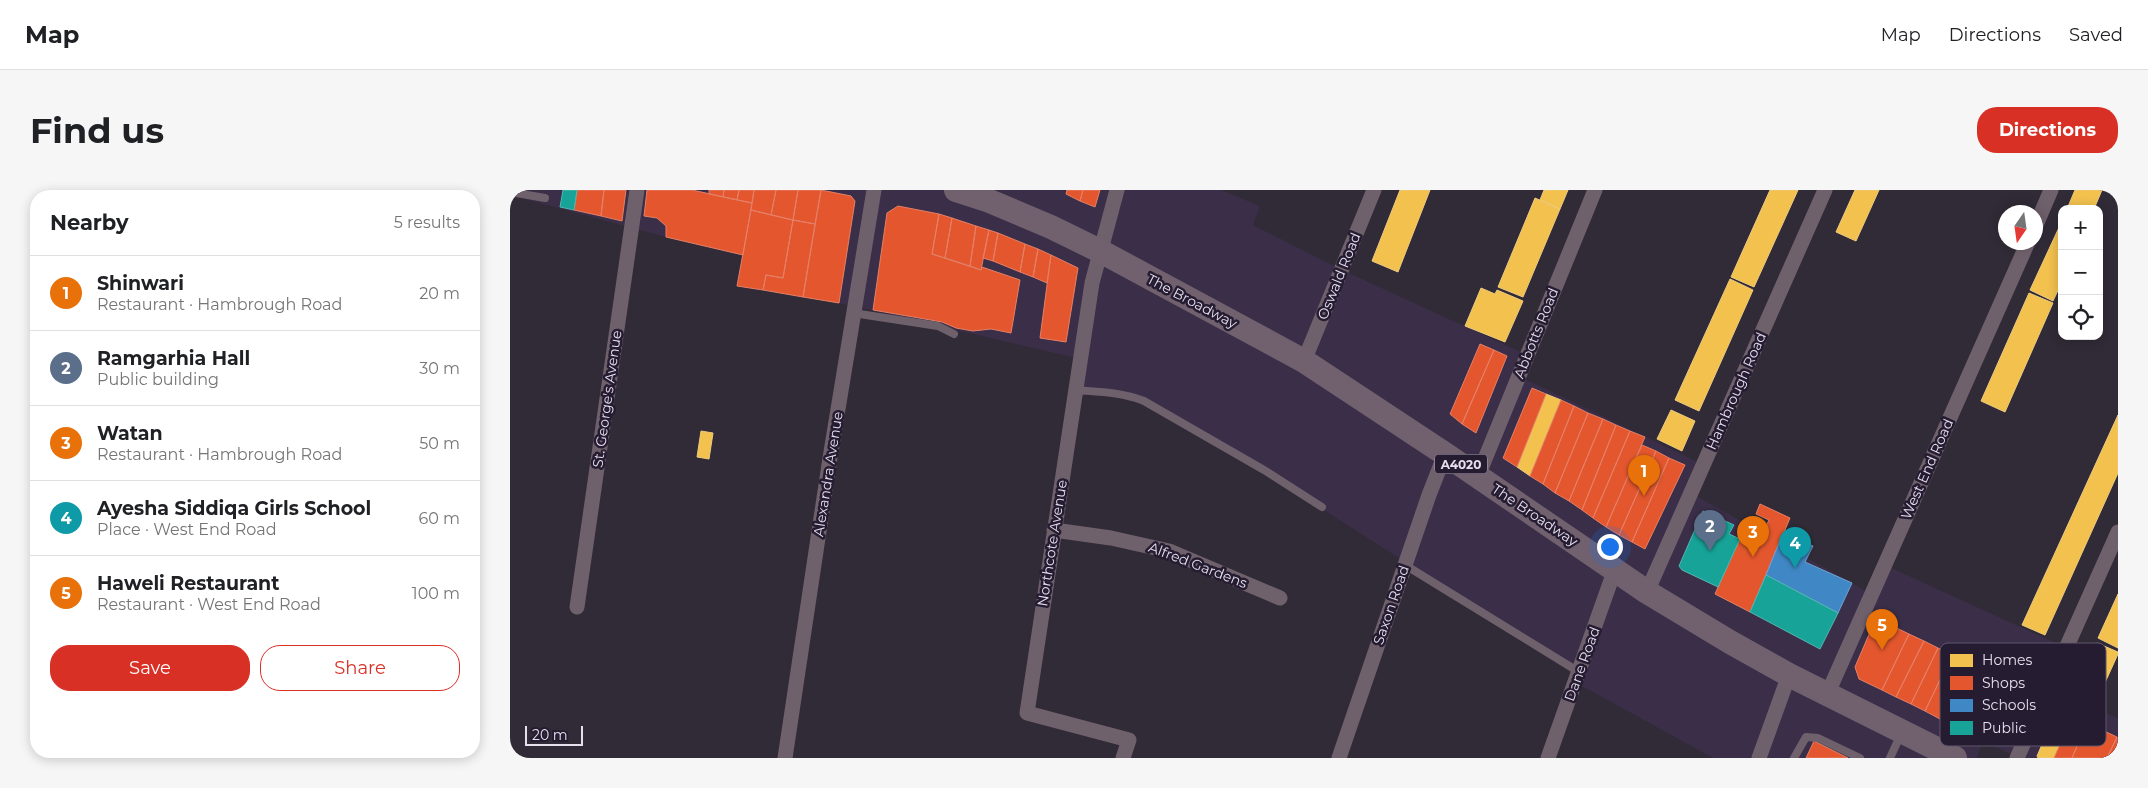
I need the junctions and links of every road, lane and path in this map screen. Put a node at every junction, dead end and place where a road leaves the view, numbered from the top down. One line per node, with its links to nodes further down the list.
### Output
1 (637, 190): 27 (street, St. George's Avenue)
2 (874, 190): 14 (street, Alexandra Avenue)
3 (956, 190): 13 (main road, The Broadway / A4020)
4 (1117, 190): 13 (street, Northcote Avenue)
5 (1374, 190): 16 (street, Oswald Road)
6 (1595, 190): 19 (street, Abbotts Road)
7 (1825, 190): 25 (street, Hambrough Road)
8 (2051, 190): 11 (street)
9 (510, 192): 10 (lane)
10 (545, 198)
11 (2043, 209)
12 (2024, 250): 31 (street, West End Road)
13 (1102, 252): 16 (main road, The Broadway / A4020); 17 (street, Northcote Avenue)
14 (853, 313): 15 (lane); 34 (street, Alexandra Avenue)
15 (954, 334)
16 (1304, 361): 18 (main road, The Broadway / A4020)
17 (1076, 390): 20 (lane); 21 (street, Northcote Avenue)
18 (1445, 454): 19 (main road, The Broadway / A4020); 23 (street, Saxon Road)
19 (1478, 476): 24 (main road, The Broadway / A4020)
20 (1322, 507)
21 (1054, 530): 26 (street, Alfred Gardens); 35 (street, Northcote Avenue)
22 (2118, 532): 28 (street)
23 (1405, 565): 29 (lane); 36 (street, Saxon Road)
24 (1615, 569): 25 (main road, The Broadway / A4020); 29 (street, Dane Road)
25 (1647, 592): 30 (main road, The Broadway / A4020)
26 (1280, 598)
27 (577, 607)
28 (2068, 643)
29 (1579, 672): 37 (street, Dane Road)
30 (1789, 675): 31 (main road, The Broadway / A4020); 38 (street)
31 (1827, 695): 32 (main road, The Broadway / A4020)
32 (1902, 732): 41 (lane); 42 (main road, The Broadway / A4020)
33 (2021, 746): 43 (street)
34 (785, 758)
35 (1123, 758)
36 (1339, 758)
37 (1548, 758)
38 (1759, 758)
39 (1794, 758): 40 (lane)
40 (1860, 758)
41 (1890, 758)
42 (1955, 758)
43 (2016, 758)

